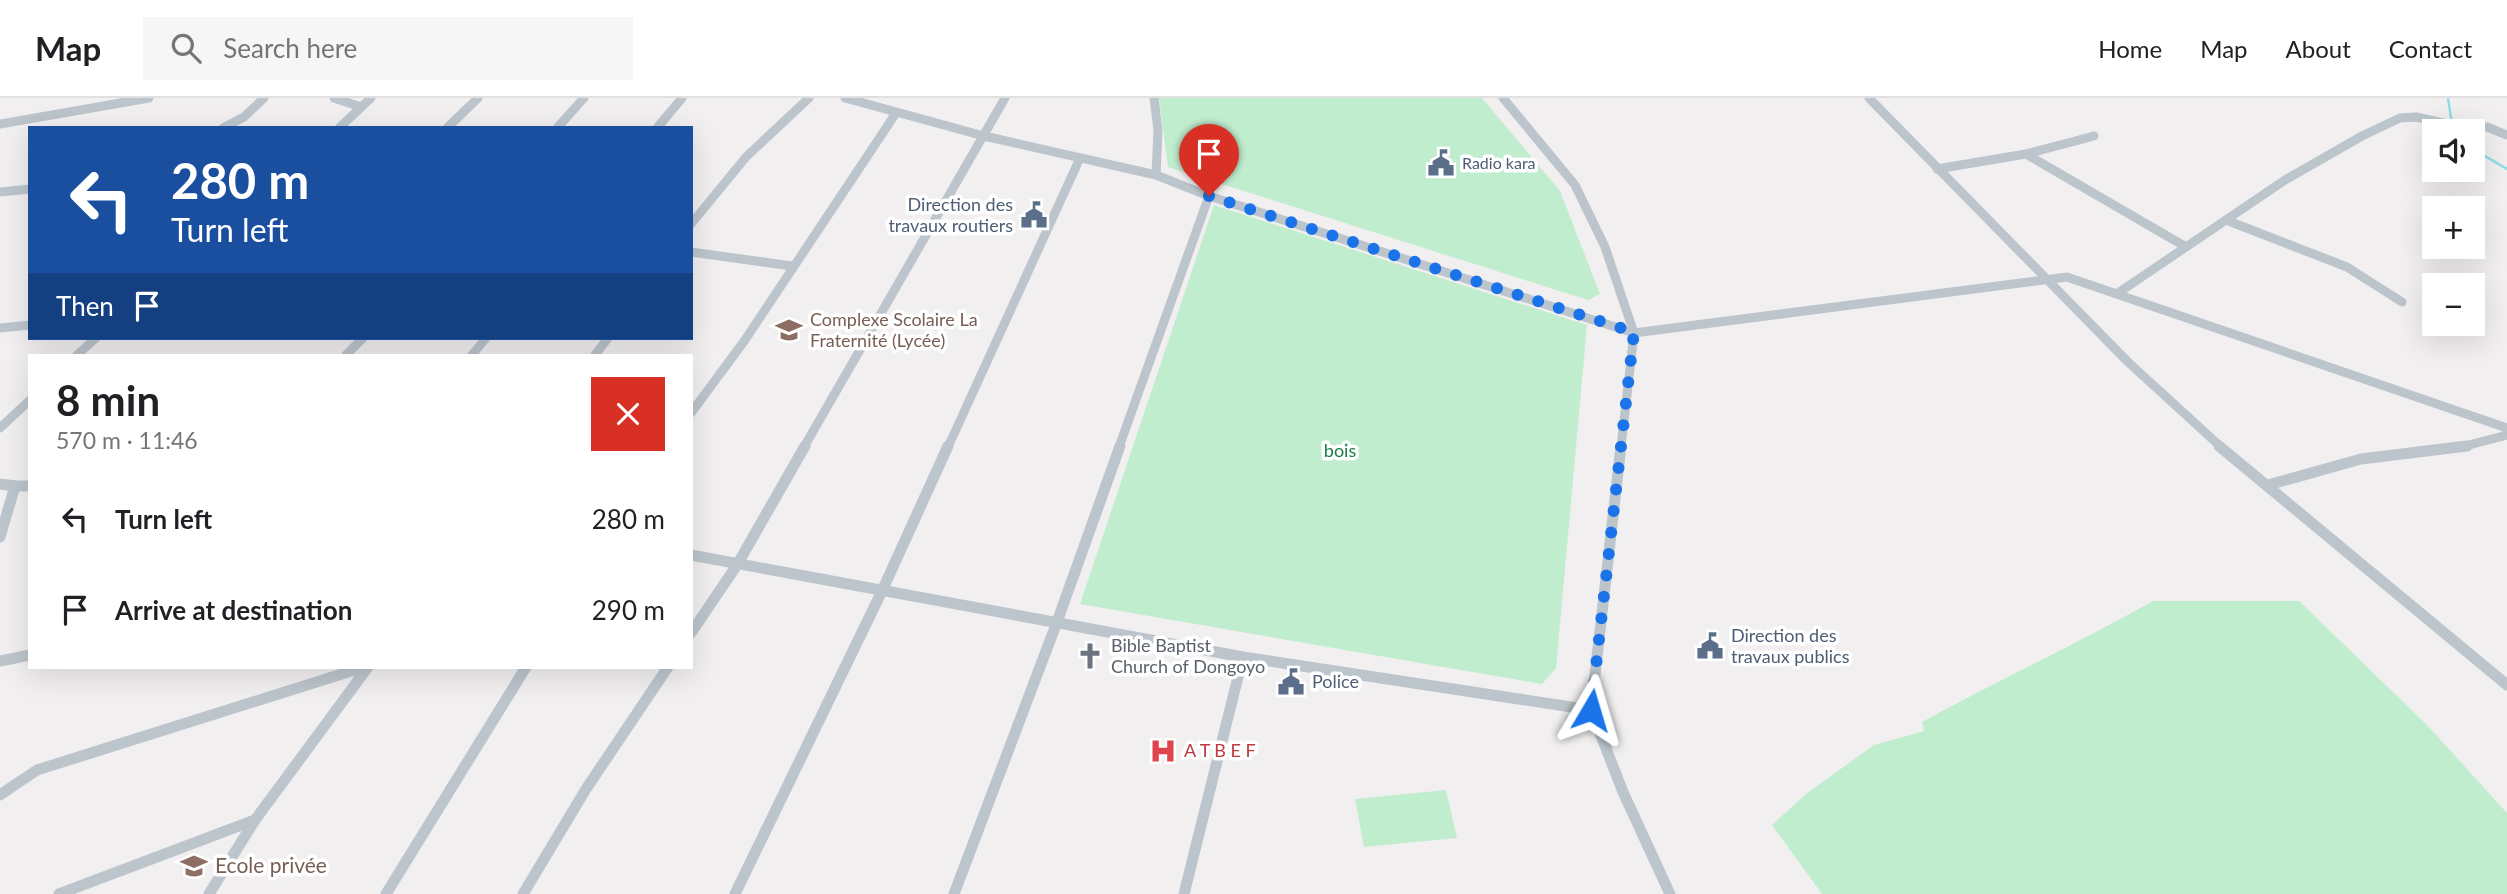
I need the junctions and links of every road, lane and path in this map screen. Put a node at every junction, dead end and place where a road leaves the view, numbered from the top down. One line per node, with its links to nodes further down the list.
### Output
1 (149, 98): 16 (street)
2 (264, 98): 17 (street)
3 (334, 98): 14 (street)
4 (371, 98): 14 (street)
5 (478, 98): 19 (street)
6 (584, 98): 20 (street)
7 (682, 98): 21 (street)
8 (810, 98): 33 (street)
9 (845, 98): 15 (street)
10 (1005, 98): 23 (street)
11 (1154, 98): 28 (street)
12 (1503, 98): 42 (street)
13 (1869, 98): 27 (street)
14 (361, 107): 18 (street)
15 (896, 113): 23 (street); 36 (street)
16 (0, 124)
17 (227, 126)
18 (341, 126)
19 (449, 126)
20 (558, 126)
21 (659, 126)
22 (2507, 135): 32 (street)
23 (984, 136): 26 (street); 62 (street)
24 (2094, 136): 25 (street)
25 (2026, 154): 27 (street); 34 (street)
26 (1080, 158): 28 (street); 63 (street)
27 (1937, 169): 37 (street)
28 (1156, 175): 31 (street)
29 (28, 189): 30 (street)
30 (0, 192)
31 (1209, 196): 42 (street); 64 (street)
32 (2226, 220): 34 (street); 39 (street)
33 (693, 221)
34 (2186, 247): 38 (street)
35 (693, 253): 36 (street)
36 (792, 266): 52 (street)
37 (2047, 278): 38 (street); 42 (street); 57 (street)
38 (2118, 293): 54 (street)
39 (2402, 302)
40 (28, 325): 41 (street)
41 (0, 328)
42 (1634, 332): 74 (street)
43 (94, 340): 47 (street)
44 (361, 340): 48 (street)
45 (484, 340): 49 (street)
46 (606, 340): 50 (street)
47 (79, 354)
48 (347, 354)
49 (473, 354)
50 (596, 354)
51 (28, 402): 53 (street)
52 (693, 410)
53 (0, 428)
54 (2507, 428)
55 (2507, 435): 57 (street)
56 (0, 484): 58 (street)
57 (2268, 485): 73 (street)
58 (15, 486): 59 (street); 60 (street)
59 (28, 486)
60 (0, 537)
61 (693, 555): 62 (street)
62 (737, 565): 63 (street); 65 (street)
63 (882, 591): 64 (street); 81 (street)
64 (1057, 622): 67 (street); 82 (street)
65 (693, 630)
66 (28, 656): 68 (street)
67 (1243, 657): 74 (street); 83 (street)
68 (0, 661)
69 (360, 669): 75 (street)
70 (365, 669): 76 (street)
71 (525, 669): 79 (street)
72 (667, 669): 80 (street)
73 (2507, 685)
74 (1591, 710): 84 (street)
75 (0, 795)
76 (255, 820): 77 (street); 78 (street)
77 (60, 894)
78 (209, 894)
79 (386, 894)
80 (523, 894)
81 (735, 894)
82 (954, 894)
83 (1184, 894)
84 (1670, 894)

